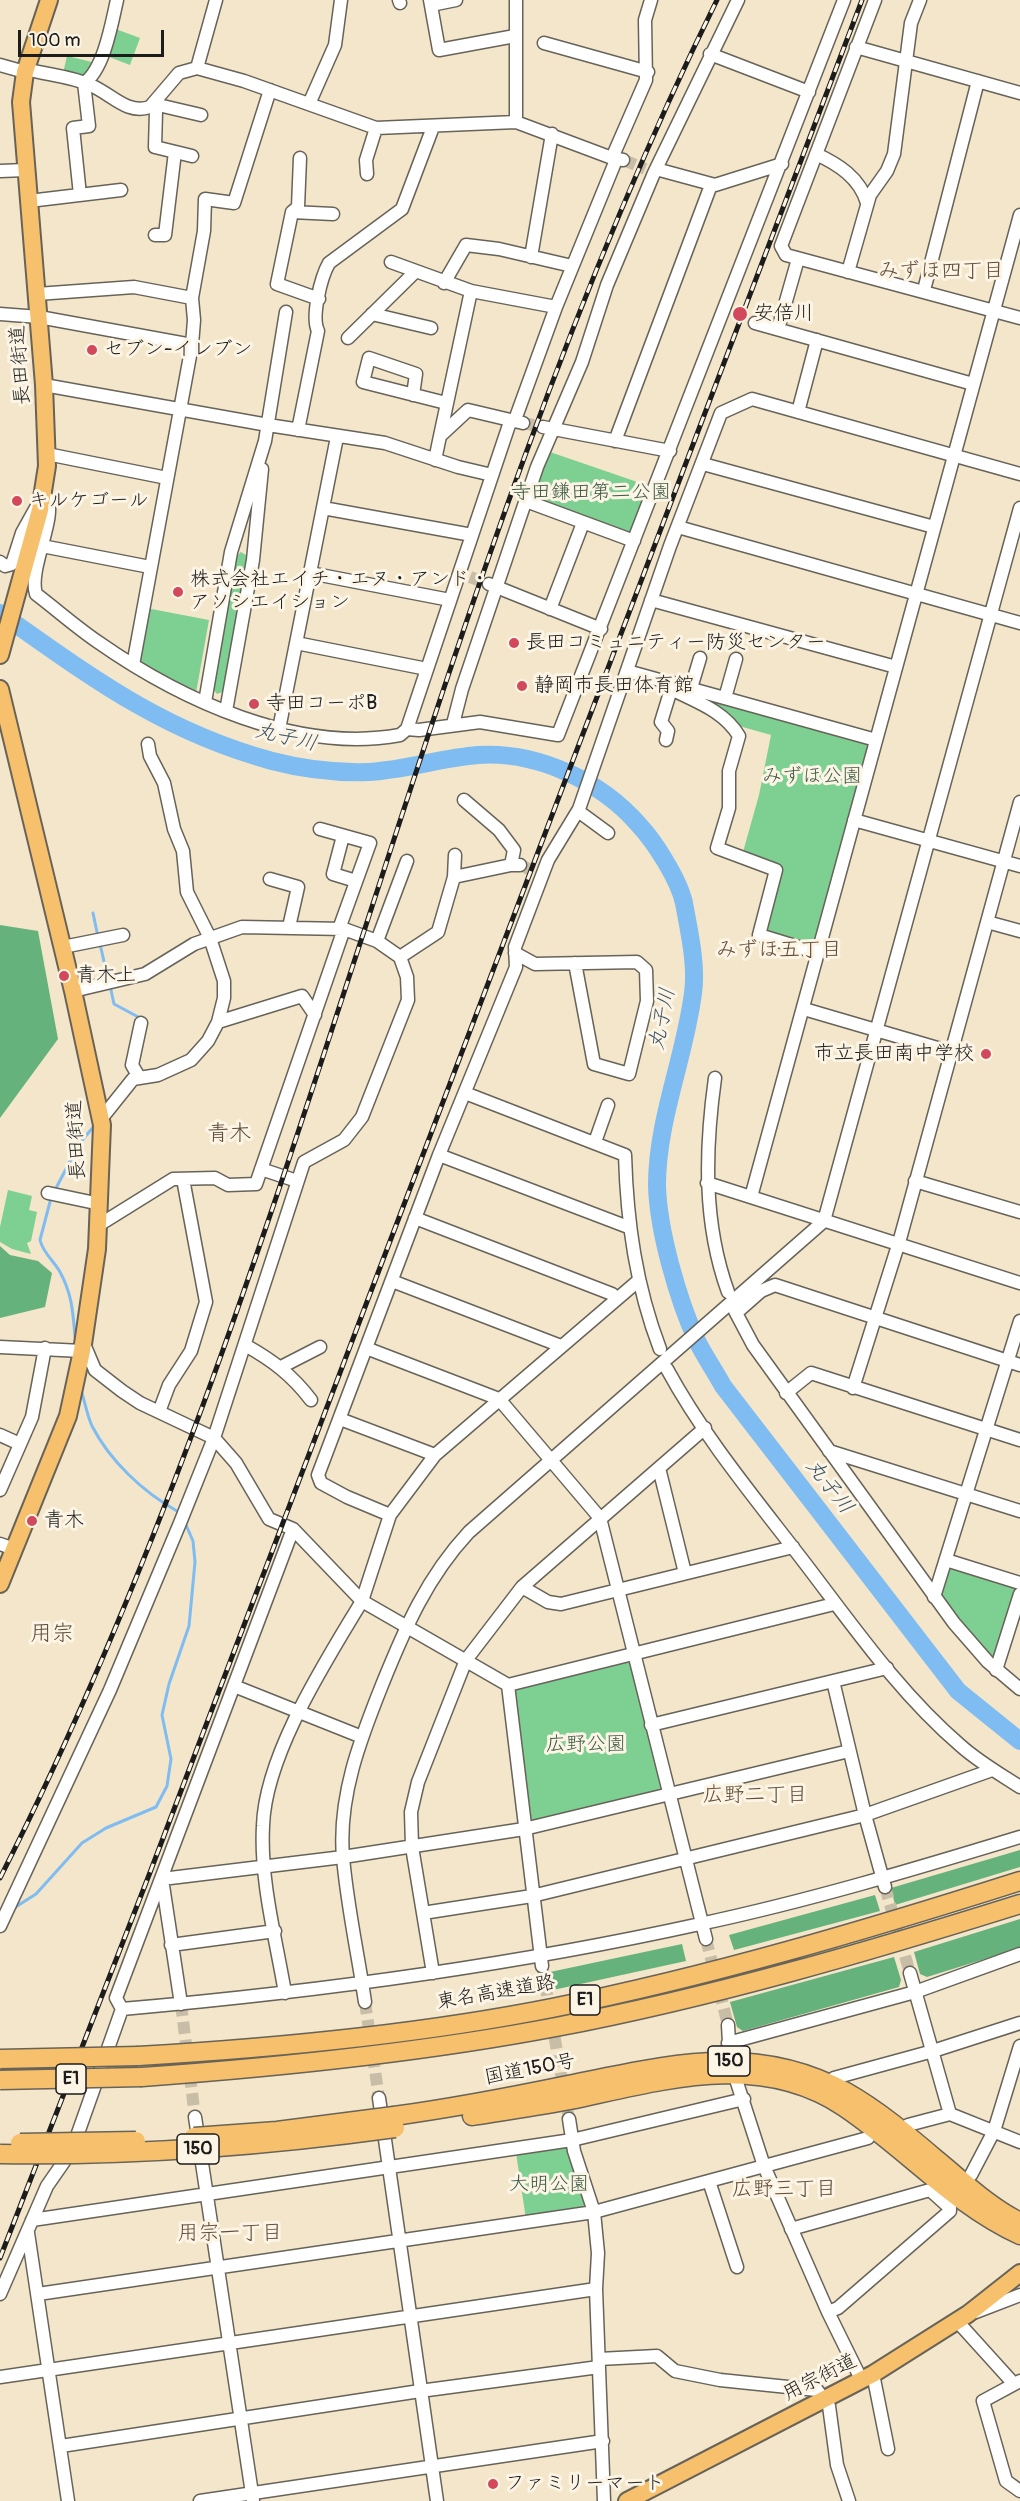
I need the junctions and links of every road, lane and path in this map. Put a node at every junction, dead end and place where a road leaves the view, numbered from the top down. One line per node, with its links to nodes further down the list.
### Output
1 (49, 0): 20 (main road, 長田街道)
2 (117, 0): 23 (street)
3 (216, 0): 19 (street)
4 (341, 0): 27 (street)
5 (456, 0): 12 (street)
6 (516, 0): 13 (street)
7 (651, 0): 21 (street)
8 (738, 0): 16 (street)
9 (844, 0): 25 (street)
10 (874, 0): 15 (street)
11 (920, 0): 17 (street)
12 (430, 3): 13 (street)
13 (515, 36): 30 (street)
14 (544, 43): 21 (street)
15 (855, 47): 17 (street); 35 (street)
16 (710, 54): 25 (street); 42 (street)
17 (906, 61): 22 (street); 48 (street)
18 (0, 65): 20 (street)
19 (196, 68): 24 (street); 28 (street)
20 (25, 70): 23 (street); 40 (main road, 長田街道)
21 (648, 72): 38 (street)
22 (978, 81): 26 (street); 60 (street)
23 (84, 82): 28 (street); 46 (street)
24 (270, 90): 27 (street); 63 (street)
25 (809, 92): 39 (street)
26 (1020, 93)
27 (309, 104): 32 (street)
28 (153, 105): 29 (street); 34 (street)
29 (201, 115)
30 (516, 122): 31 (street); 33 (street)
31 (433, 127): 32 (street); 64 (street)
32 (376, 128): 43 (street)
33 (552, 135): 38 (street); 53 (street)
34 (174, 152): 36 (street); 52 (street)
35 (816, 154): 48 (street); 54 (street)
36 (192, 156)
37 (300, 158): 49 (street)
38 (617, 159): 56 (street)
39 (782, 164): 44 (street); 92 (street)
40 (26, 170): 41 (street); 47 (main road, 長田街道)
41 (0, 171)
42 (651, 171): 44 (street); 86 (street)
43 (367, 174)
44 (711, 184): 91 (street)
45 (121, 190): 46 (street)
46 (80, 195): 47 (street)
47 (29, 201): 62 (main road, 長田街道)
48 (867, 203): 58 (street)
49 (292, 212): 50 (street); 64 (street)
50 (333, 214)
51 (1020, 215): 66 (street)
52 (155, 234)
53 (531, 257): 56 (street); 59 (street)
54 (798, 259): 58 (street); 74 (street)
55 (391, 262): 57 (street)
56 (572, 266): 65 (street)
57 (415, 272): 59 (street); 69 (street)
58 (848, 272): 60 (street)
59 (444, 283): 61 (street)
60 (924, 290): 66 (street)
61 (471, 291): 65 (street); 81 (street)
62 (37, 294): 63 (street); 70 (main road, 長田街道)
63 (192, 298): 77 (street)
64 (319, 300): 87 (street)
65 (556, 307): 84 (street)
66 (993, 310): 71 (street); 78 (street)
67 (286, 312): 85 (street)
68 (0, 314): 70 (street)
69 (372, 314): 73 (street); 75 (street)
70 (39, 317): 77 (street); 79 (main road, 長田街道)
71 (1020, 318)
72 (755, 323): 74 (street)
73 (431, 328)
74 (778, 329): 76 (street)
75 (348, 338)
76 (818, 340): 78 (street); 83 (street)
77 (192, 345): 82 (street)
78 (973, 384): 94 (street)
79 (44, 385): 82 (street); 93 (main road, 長田街道)
80 (413, 395): 81 (street)
81 (446, 403): 88 (street)
82 (179, 409): 85 (street); 99 (street)
83 (798, 412): 94 (street); 96 (street)
84 (517, 421): 88 (street); 98 (street)
85 (268, 426): 87 (street); 90 (street)
86 (548, 428): 91 (street); 101 (street)
87 (298, 430): 89 (street)
88 (440, 436): 95 (street)
89 (337, 437): 95 (street); 102 (street)
90 (265, 441): 133 (street); 134 (street)
91 (615, 441): 92 (street)
92 (670, 451): 108 (street)
93 (47, 454): 99 (street); 100 (main road, 長田街道)
94 (954, 456): 97 (street); 106 (street)
95 (435, 460): 98 (street)
96 (703, 464): 105 (street); 106 (street)
97 (1020, 474)
98 (492, 475): 107 (street)
99 (167, 478): 111 (street)
100 (43, 495): 109 (street); 110 (street); 122 (main road, 長田街道)
101 (526, 501): 104 (street); 113 (street)
102 (323, 508): 107 (street); 112 (street)
103 (1020, 508): 118 (street)
104 (583, 523): 108 (street); 117 (street)
105 (678, 527): 114 (street); 116 (street)
106 (934, 528): 114 (street)
107 (472, 535): 115 (street)
108 (634, 541): 120 (street)
109 (42, 546): 111 (street); 125 (street)
110 (0, 562)
111 (150, 567): 125 (street)
112 (310, 573): 115 (street); 121 (street)
113 (493, 586): 117 (street); 135 (street)
114 (916, 594): 118 (street); 126 (street)
115 (450, 600): 127 (street)
116 (651, 600): 126 (street); 128 (street)
117 (550, 609): 120 (street)
118 (992, 615): 119 (street); 148 (street)
119 (1020, 623)
120 (601, 629): 135 (street)
121 (296, 643): 127 (street); 136 (street)
122 (2, 650)
123 (700, 658): 130 (street)
124 (736, 659): 132 (street)
125 (133, 665): 133 (street)
126 (896, 667): 139 (street)
127 (427, 669): 137 (street)
128 (627, 671): 129 (street); 143 (street)
129 (672, 686): 130 (street); 138 (street); 164 (street)
130 (691, 688): 132 (street)
131 (0, 689): 163 (main road, 長田街道)
132 (725, 698): 139 (street)
133 (205, 702): 134 (street)
134 (226, 711): 136 (street)
135 (453, 724): 137 (street)
136 (279, 729): 137 (street)
137 (406, 729)
138 (666, 740)
139 (876, 740): 144 (street)
140 (147, 744): 161 (street)
141 (464, 800): 153 (street)
142 (1020, 802): 151 (street)
143 (578, 810): 146 (street); 165 (street)
144 (854, 820): 148 (street); 164 (street)
145 (320, 829): 147 (street)
146 (608, 832)
147 (343, 836): 155 (street); 155 (street)
148 (930, 841): 151 (street); 173 (street)
149 (455, 855): 153 (street)
150 (407, 861): 162 (street)
151 (1004, 861): 152 (street); 156 (street)
152 (1020, 866)
153 (454, 877): 166 (street)
154 (270, 879): 157 (street)
155 (356, 881): 158 (street)
156 (987, 922): 159 (street); 174 (street)
157 (289, 927): 158 (street); 161 (street)
158 (342, 929): 162 (street); 170 (street)
159 (1020, 931)
160 (123, 935): 163 (street)
161 (210, 938): 168 (street); 171 (street)
162 (377, 941): 166 (street)
163 (63, 947): 168 (main road, 長田街道)
164 (818, 953): 169 (street)
165 (515, 954): 167 (street); 177 (street)
166 (400, 957): 184 (street)
167 (575, 963): 167 (street)
168 (73, 991): 179 (main road, 長田街道)
169 (804, 1009): 173 (street); 188 (street)
170 (315, 1014): 171 (street); 182 (street)
171 (218, 1022): 175 (street)
172 (141, 1023): 175 (street)
173 (876, 1030): 174 (street); 192 (street)
174 (951, 1052): 185 (street)
175 (140, 1077): 179 (street)
176 (715, 1078): 186 (street)
177 (465, 1093): 180 (street); 181 (street)
178 (608, 1105): 180 (street)
179 (101, 1119): 189 (main road, 長田街道)
180 (596, 1142): 194 (street)
181 (439, 1155): 191 (street); 194 (street)
182 (261, 1169): 183 (street); 184 (street)
183 (183, 1179): 193 (street); 219 (street)
184 (297, 1181): 203 (street)
185 (915, 1181): 190 (street); 195 (street)
186 (707, 1183): 188 (street); 199 (street)
187 (53, 1194): 189 (street)
188 (751, 1197): 192 (street)
189 (100, 1204): 193 (main road, 長田街道)
190 (1020, 1212)
191 (415, 1218): 196 (street); 200 (street)
192 (824, 1221): 195 (street); 229 (street)
193 (99, 1225): 205 (main road, 長田街道)
194 (628, 1227): 197 (street)
195 (898, 1244): 198 (street); 201 (street)
196 (392, 1281): 207 (street); 209 (street)
197 (638, 1281): 200 (street); 210 (street)
198 (1020, 1283)
199 (728, 1292)
200 (617, 1299): 207 (street)
201 (876, 1317): 211 (street); 215 (street); 216 (street)
202 (1020, 1321): 211 (street)
203 (245, 1345): 213 (street); 224 (street)
204 (0, 1347): 208 (street)
205 (83, 1347): 208 (street); 219 (street); 237 (main road, 長田街道)
206 (320, 1347): 213 (street)
207 (561, 1347): 217 (street)
208 (45, 1348): 226 (street)
209 (366, 1348): 217 (street); 220 (street)
210 (660, 1350)
211 (1007, 1361): 212 (street); 222 (street)
212 (1020, 1365)
213 (281, 1367): 218 (street)
214 (668, 1369): 221 (street)
215 (853, 1388): 216 (street); 222 (street)
216 (786, 1393): 227 (street)
217 (499, 1399): 228 (street); 229 (street)
218 (311, 1400)
219 (159, 1412): 224 (street)
220 (340, 1419): 228 (street); 234 (street)
221 (705, 1428): 230 (street); 238 (street)
222 (986, 1429): 225 (street); 232 (street)
223 (0, 1435): 226 (street)
224 (214, 1438): 236 (street); 279 (street)
225 (1020, 1440)
226 (20, 1444): 231 (street)
227 (830, 1451): 232 (street); 246 (street)
228 (435, 1455): 234 (street)
229 (551, 1458): 235 (street); 249 (street)
230 (659, 1467): 235 (street); 240 (street)
231 (0, 1490)
232 (965, 1494): 233 (street); 239 (street)
233 (1020, 1511)
234 (390, 1515): 247 (street)
235 (600, 1518): 243 (street); 244 (street)
236 (293, 1529): 247 (street); 255 (street)
237 (7, 1547): 242 (main road, 長田街道)
238 (793, 1547): 240 (street); 248 (street)
239 (946, 1560): 241 (street); 246 (street)
240 (685, 1573): 244 (street)
241 (1020, 1583)
242 (0, 1584)
243 (522, 1587): 244 (street); 251 (street)
244 (619, 1589): 250 (street)
245 (1020, 1594): 253 (street)
246 (934, 1597): 253 (street)
247 (362, 1601): 249 (street); 258 (street)
248 (834, 1604): 250 (street); 252 (street)
249 (406, 1626): 251 (street); 260 (street)
250 (635, 1655): 256 (street); 259 (street)
251 (466, 1660): 256 (street); 268 (street)
252 (887, 1668): 254 (street); 262 (street)
253 (996, 1670): 257 (street)
254 (833, 1681): 259 (street); 261 (street)
255 (234, 1686): 258 (street); 272 (street)
256 (508, 1686): 266 (street)
257 (1020, 1689)
258 (298, 1711): 260 (street); 271 (street)
259 (651, 1725): 264 (street)
260 (363, 1737): 269 (street)
261 (849, 1751): 264 (street); 265 (street)
262 (992, 1770): 263 (street); 265 (street)
263 (1020, 1787)
264 (669, 1794): 266 (street); 270 (street)
265 (865, 1815): 270 (street); 274 (street)
266 (524, 1829): 268 (street); 275 (street)
267 (1020, 1837): 274 (street)
268 (412, 1847): 269 (street); 277 (street)
269 (343, 1857): 271 (street); 287 (street)
270 (686, 1859): 275 (street); 278 (street)
271 (264, 1866): 272 (street); 280 (street)
272 (162, 1879): 282 (street); 292 (street)
273 (1020, 1881): 297 (highway, 東名高速道路 / E1, bridge)
274 (884, 1882): 278 (street)
275 (532, 1896): 277 (street); 284 (street)
276 (1020, 1904): 299 (highway, E1, bridge)
277 (423, 1913): 285 (street)
278 (702, 1924): 281 (street); 284 (street)
279 (0, 1926)
280 (275, 1931): 282 (street); 289 (street)
281 (706, 1939)
282 (171, 1945): 291 (street)
283 (1020, 1954): 288 (street)
284 (541, 1961): 285 (street)
285 (433, 1973): 287 (street)
286 (910, 1973): 288 (street)
287 (363, 1984): 289 (street); 290 (street)
288 (915, 1992): 296 (street); 298 (street)
289 (285, 1993): 291 (street)
290 (365, 2002)
291 (181, 2004): 292 (street)
292 (122, 2009): 321 (street)
293 (1020, 2023): 296 (street)
294 (728, 2025): 298 (street)
295 (1020, 2046): 308 (street)
296 (933, 2051): 300 (street); 303 (street)
297 (0, 2059)
298 (731, 2059): 300 (highway, 国道150号 / 150); 302 (street); 306 (highway, 国道150号 / 150); 323 (highway, 国道150号 / 150)
299 (0, 2080)
300 (829, 2084): 320 (highway, 国道150号 / 150)
301 (379, 2098): 315 (street)
302 (744, 2099): 310 (street); 314 (street)
303 (950, 2114): 307 (street); 308 (street)
304 (195, 2117): 318 (street)
305 (569, 2119): 310 (street)
306 (395, 2122): 312 (highway, 国道150号 / 150, bridge); 313 (highway, 国道150号 / 150, bridge)
307 (908, 2125)
308 (994, 2131): 311 (street); 316 (street)
309 (868, 2138): 314 (street)
310 (572, 2140): 315 (street); 319 (street)
311 (1020, 2142)
312 (0, 2143)
313 (0, 2154)
314 (764, 2166): 317 (street); 322 (street)
315 (389, 2167): 318 (street); 324 (street)
316 (971, 2175)
317 (709, 2181): 319 (street); 325 (street)
318 (207, 2194): 321 (street); 326 (street)
319 (594, 2212): 324 (street); 328 (street)
320 (1020, 2222)
321 (30, 2226): 329 (street); 330 (street)
322 (791, 2229): 332 (street); 332 (street)
323 (1020, 2235)
324 (400, 2241): 326 (street); 333 (street)
325 (737, 2267)
326 (219, 2268): 330 (street); 335 (street)
327 (1020, 2273): 334 (main road, 用宗街道)
328 (596, 2289): 333 (street); 336 (street)
329 (0, 2294)
330 (38, 2294): 337 (street)
331 (1020, 2295): 334 (street)
332 (828, 2312): 339 (street)
333 (411, 2318): 335 (street); 341 (street)
334 (963, 2318): 339 (main road, 用宗街道); 340 (street)
335 (231, 2343): 337 (street); 343 (street)
336 (599, 2363): 341 (street); 342 (street); 344 (street)
337 (49, 2370): 338 (street); 345 (street)
338 (0, 2377)
339 (867, 2377): 342 (main road, 用宗街道); 346 (street)
340 (1017, 2382): 348 (street)
341 (420, 2391): 343 (street); 347 (street)
342 (825, 2399): 354 (main road, 用宗街道); 355 (street)
343 (242, 2419): 345 (street); 349 (street)
344 (603, 2441): 347 (street); 353 (street)
345 (61, 2446): 350 (street)
346 (888, 2449)
347 (432, 2466): 349 (street); 352 (street)
348 (1020, 2491)
349 (252, 2497): 351 (street)
350 (68, 2501)
351 (200, 2501)
352 (437, 2501)
353 (604, 2501)
354 (627, 2501)
355 (849, 2501)

